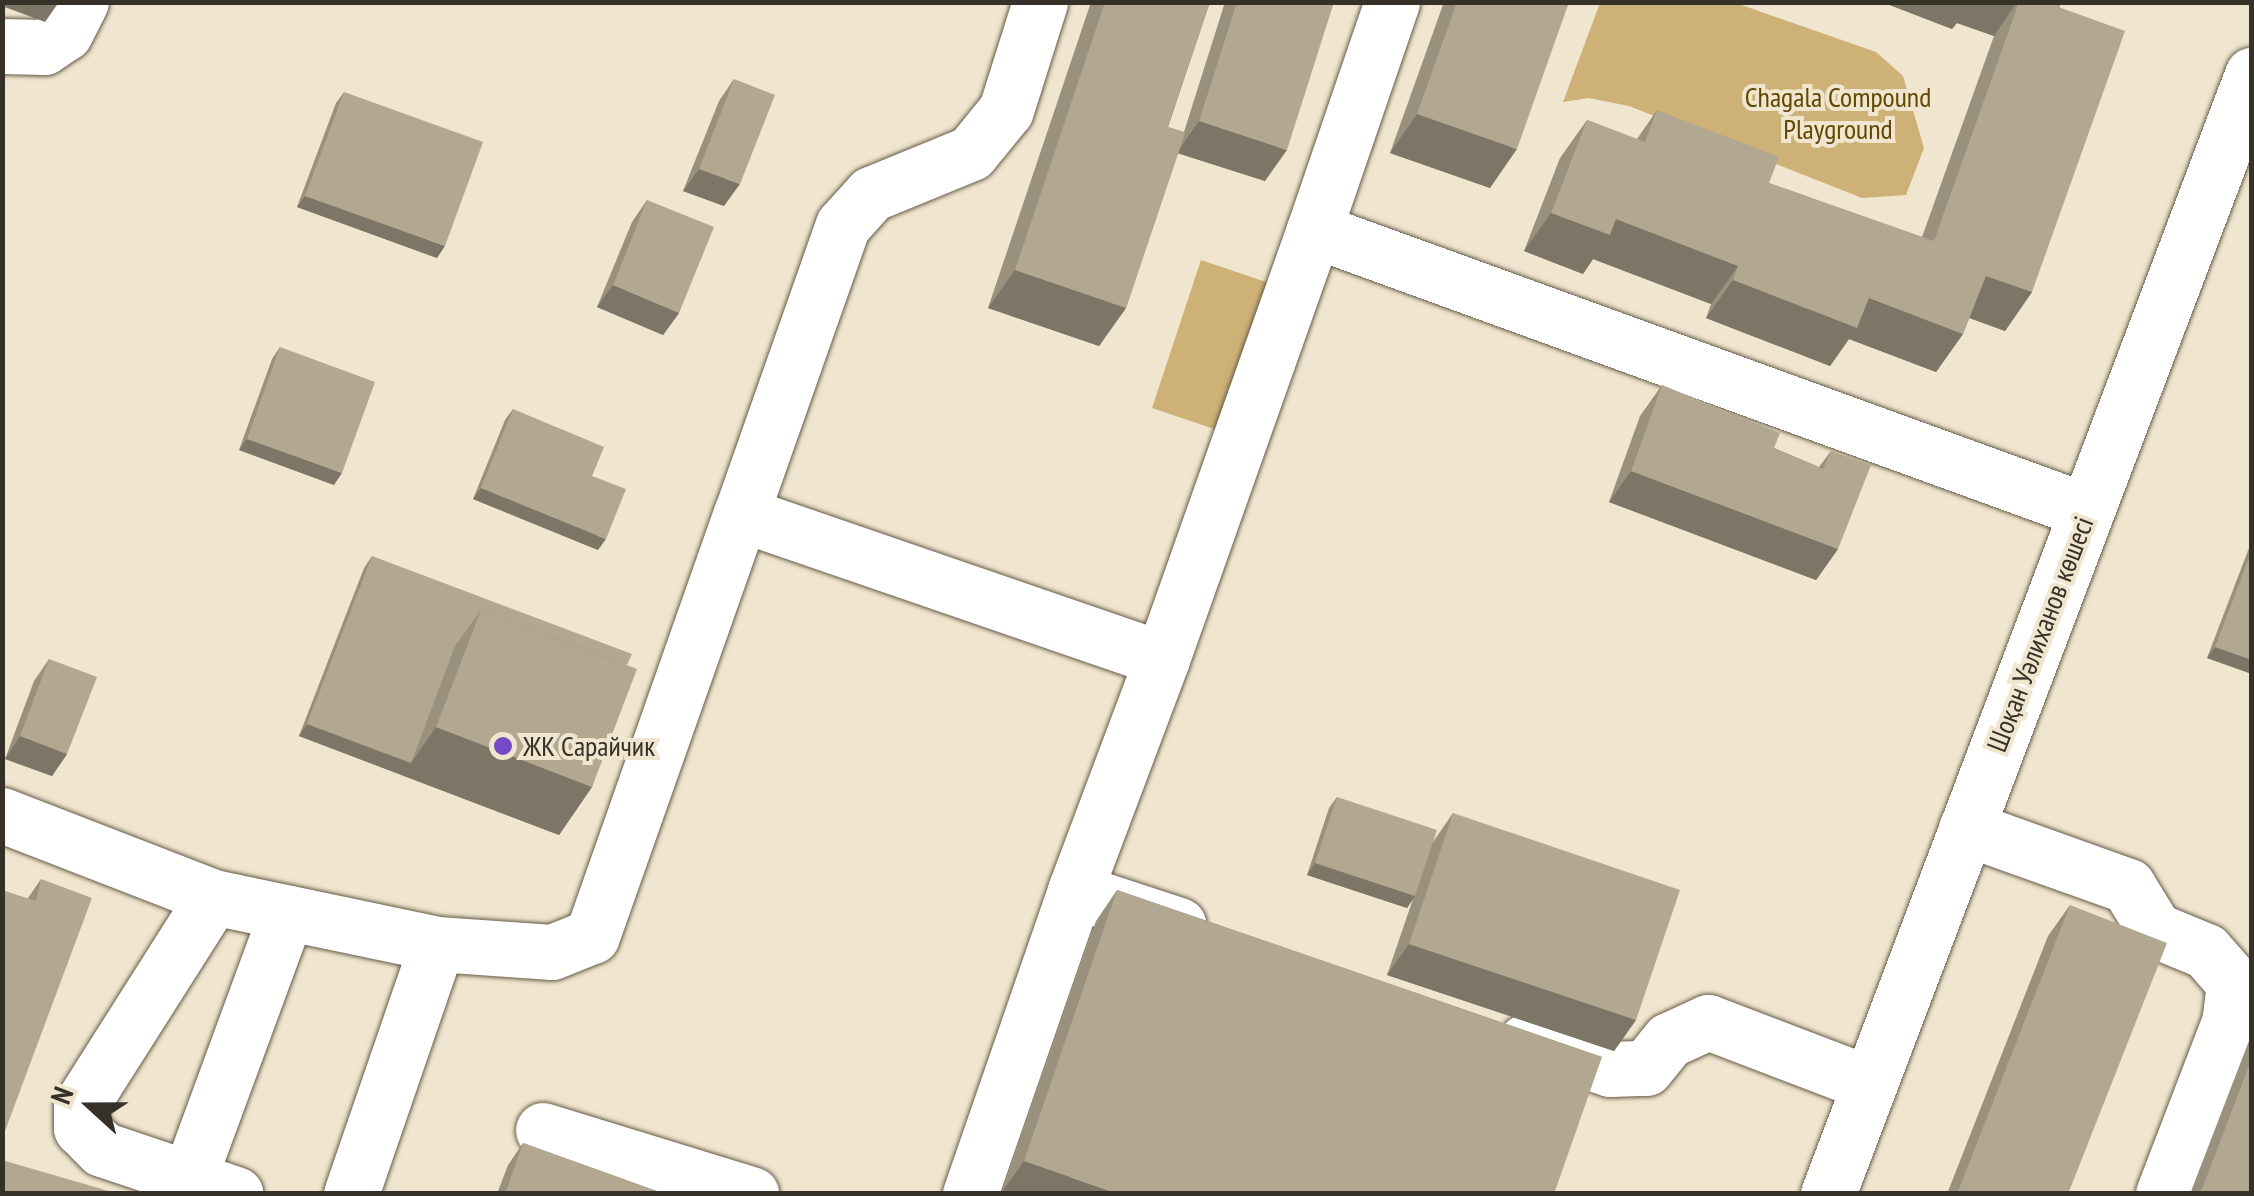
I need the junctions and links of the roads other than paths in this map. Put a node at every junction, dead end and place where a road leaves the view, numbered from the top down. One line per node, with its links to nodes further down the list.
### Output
1 (81, 2): 4 (street)
2 (1040, 2): 8 (street)
3 (1392, 2): 6 (street)
4 (2, 46)
5 (2252, 75): 7 (street, Шоқан Уәлиханов көшесі)
6 (1314, 230): 7 (street); 9 (street)
7 (2087, 511): 11 (street, Шоқан Уәлиханов көшесі)
8 (741, 514): 9 (street); 16 (street)
9 (1162, 659): 12 (street)
10 (2, 815): 13 (street)
11 (1966, 828): 18 (street, Шоқан Уәлиханов көшесі); 25 (street)
12 (1075, 891): 15 (street); 23 (street)
13 (214, 896): 14 (street); 20 (street)
14 (287, 912): 16 (street); 20 (street)
15 (1223, 940)
16 (436, 944): 21 (street)
17 (1481, 1026): 18 (street)
18 (1870, 1084): 24 (street, Шоқан Уәлиханов көшесі)
19 (543, 1130): 22 (street)
20 (213, 1186)
21 (351, 1194)
22 (751, 1194)
23 (970, 1194)
24 (1828, 1194)
25 (2163, 1194)

